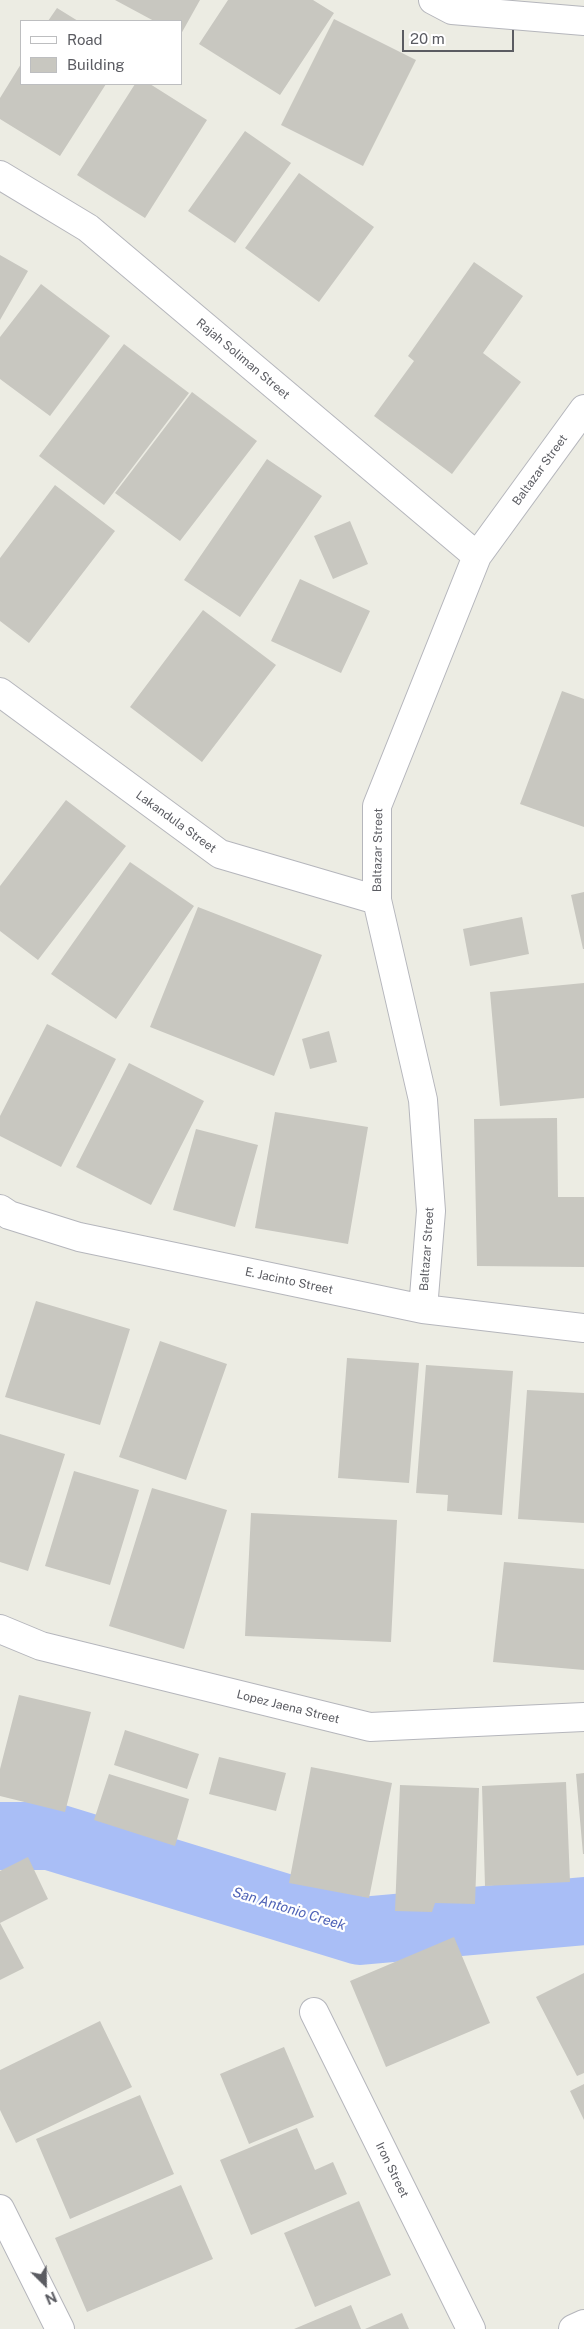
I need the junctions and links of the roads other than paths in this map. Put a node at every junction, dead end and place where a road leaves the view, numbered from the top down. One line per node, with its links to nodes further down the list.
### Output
1 (433, 0): 2 (street)
2 (584, 21)
3 (0, 175): 5 (street, Rajah Soliman Street)
4 (584, 409): 5 (street, Baltazar Street)
5 (477, 556): 7 (street, Baltazar Street)
6 (0, 692): 7 (street, Lakandula Street)
7 (377, 900): 9 (street, Baltazar Street)
8 (3, 1219): 9 (street, E. Jacinto Street)
9 (423, 1309): 10 (street, E. Jacinto Street)
10 (584, 1328)
11 (0, 1629): 12 (street, Lopez Jaena Street)
12 (584, 1716)
13 (314, 2012): 17 (street, Iron Street)
14 (0, 2209): 16 (street)
15 (584, 2324): 18 (street)
16 (60, 2329)
17 (471, 2329)
18 (573, 2329)

